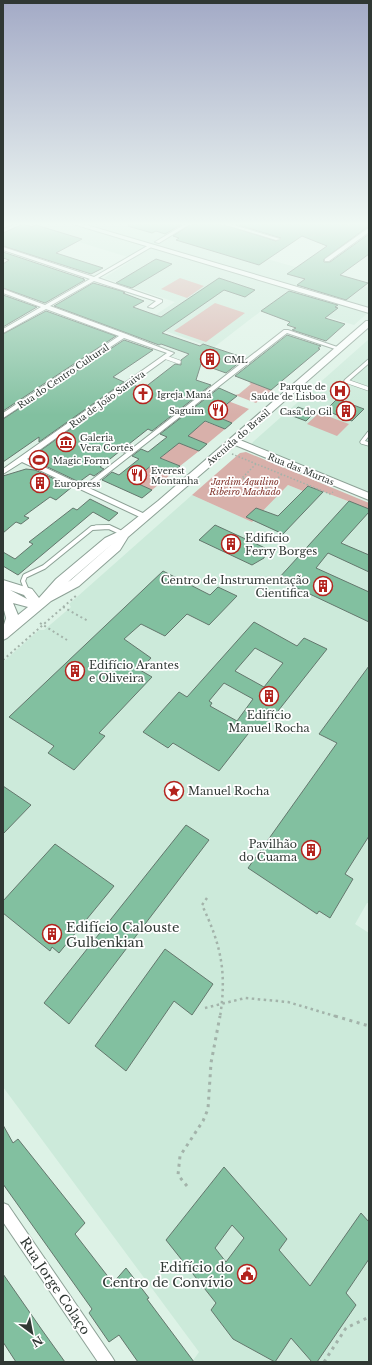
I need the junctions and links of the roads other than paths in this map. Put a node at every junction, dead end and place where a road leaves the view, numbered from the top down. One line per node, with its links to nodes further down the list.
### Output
1 (78, 288): 6 (street)
2 (119, 288): 7 (street)
3 (291, 288): 9 (main road)
4 (303, 288): 8 (main road)
5 (3, 291): 6 (street)
6 (45, 307): 12 (street); 13 (street)
7 (151, 307)
8 (369, 307)
9 (355, 308): 10 (main road); 11 (main road)
10 (369, 311)
11 (369, 322): 14 (main road, Avenida do Brasil)
12 (3, 331)
13 (124, 335): 15 (street, Rua de João Saraiva); 19 (street, Rua do Centro Cultural)
14 (340, 349): 21 (main road, Avenida do Brasil); 25 (street)
15 (165, 357): 17 (lane); 23 (street, Rua de João Saraiva)
16 (369, 361): 18 (lane)
17 (179, 362)
18 (369, 389)
19 (3, 416)
20 (369, 433): 22 (lane)
21 (233, 441): 26 (main road, Rua das Murtas); 27 (main road, Avenida do Brasil)
22 (369, 444)
23 (22, 459): 24 (street, Rua de João Saraiva); 25 (street)
24 (3, 472)
25 (84, 489): 27 (street)
26 (369, 497)
27 (144, 517): 28 (main road, Avenida do Brasil)
28 (124, 534): 31 (lane); 33 (main road, Avenida do Brasil)
29 (3, 584): 31 (main road)
30 (3, 592): 33 (main road)
31 (28, 592): 33 (main road)
32 (3, 597): 34 (main road)
33 (43, 601): 34 (main road, Avenida do Brasil)
34 (4, 634)
35 (3, 1210): 36 (street, Rua Jorge Colaço)
36 (108, 1362)

